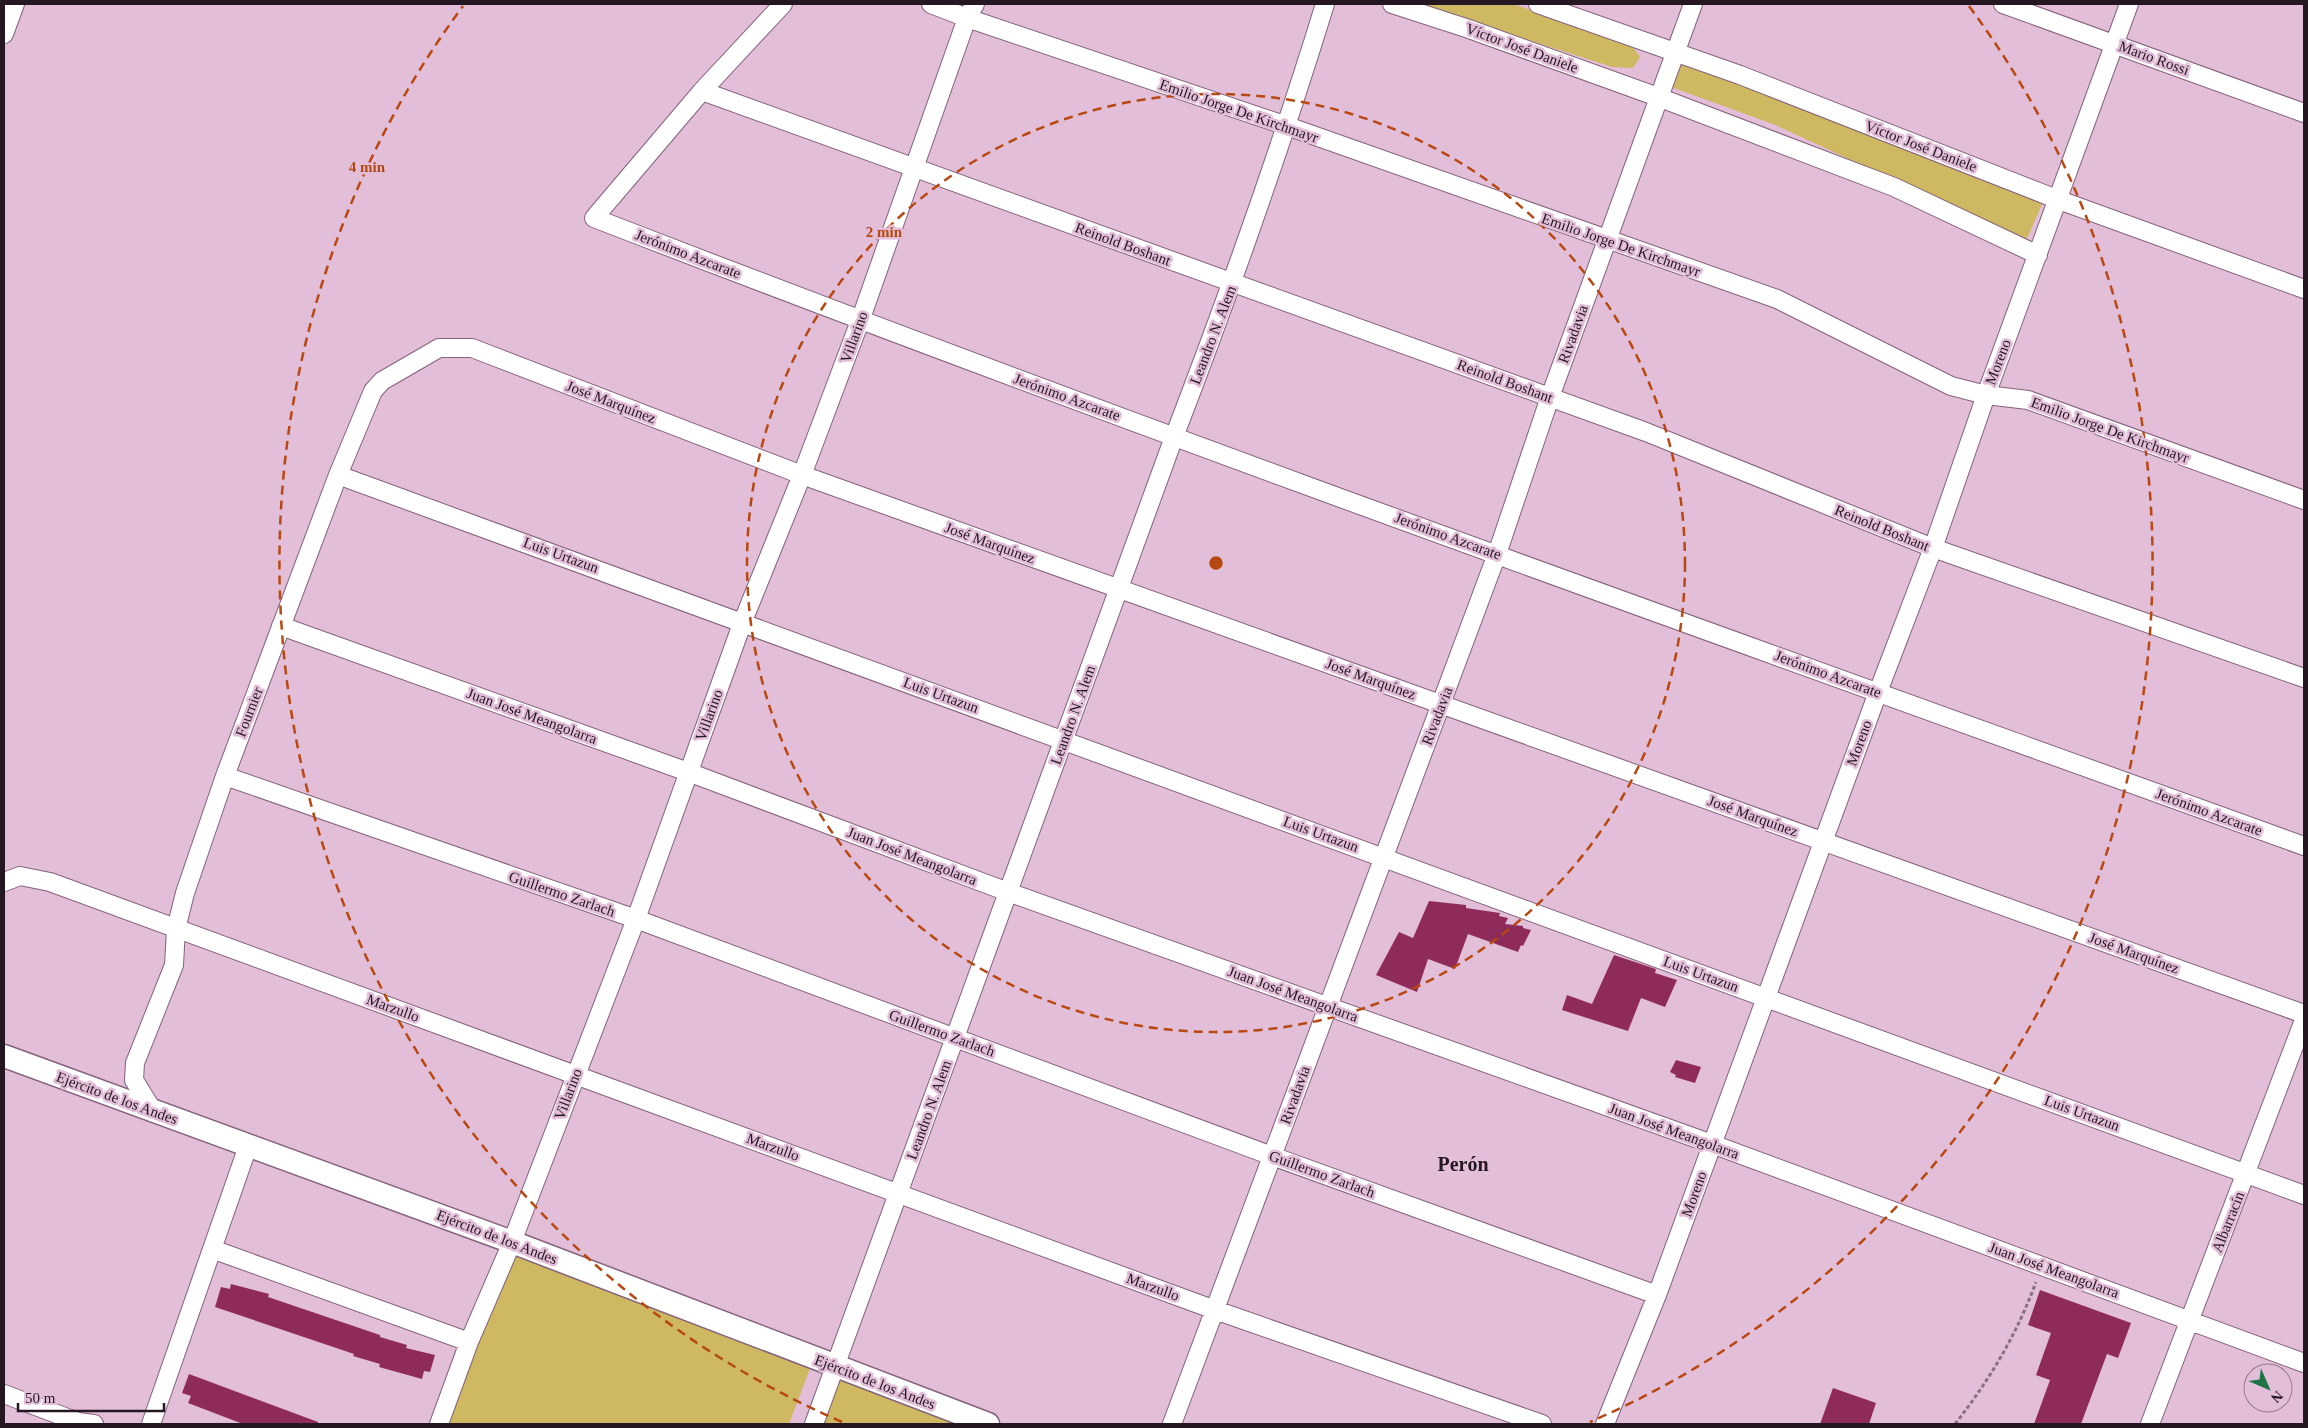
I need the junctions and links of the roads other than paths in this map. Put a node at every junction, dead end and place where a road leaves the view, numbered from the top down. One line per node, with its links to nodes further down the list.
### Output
1 (15, 4): 11 (street)
2 (783, 4): 14 (street)
3 (931, 4): 10 (street, Emilio Jorge De Kirchmayr)
4 (1325, 4): 17 (street, Leandro N. Alem)
5 (1392, 4): 15 (street, Víctor José Daniele)
6 (1538, 4): 13 (street, Víctor José Daniele)
7 (1693, 4): 13 (street, Rivadavia)
8 (2003, 4): 12 (street, Mario Rossi)
9 (2129, 4): 12 (street, Moreno)
10 (971, 11): 17 (street, Emilio Jorge De Kirchmayr); 18 (street, Villarino)
11 (4, 34)
12 (2115, 44): 16 (street, Mario Rossi); 19 (street, Moreno)
13 (1674, 52): 15 (street, Rivadavia); 19 (street, Víctor José Daniele)
14 (702, 91): 18 (street, Reinold Boshant); 24 (street, Jerónimo Azcarate)
15 (1658, 97): 20 (street, Rivadavia); 21 (street, Víctor José Daniele)
16 (2304, 112)
17 (1287, 126): 20 (street, Emilio Jorge De Kirchmayr); 22 (street, Leandro N. Alem)
18 (914, 169): 22 (street, Reinold Boshant); 24 (street, Villarino)
19 (2059, 200): 21 (street, Moreno); 23 (street, Víctor José Daniele)
20 (1607, 241): 26 (street, Emilio Jorge De Kirchmayr); 27 (street, Rivadavia)
21 (2038, 255): 26 (street, Moreno)
22 (1232, 284): 27 (street, Reinold Boshant); 28 (street, Leandro N. Alem)
23 (2304, 289)
24 (860, 321): 28 (street, Jerónimo Azcarate); 30 (street, Villarino)
25 (439, 348): 29 (street, Fournier); 30 (street, José Marquínez)
26 (1986, 395): 31 (street, Emilio Jorge De Kirchmayr); 32 (street, Moreno)
27 (1550, 397): 32 (street, Reinold Boshant); 33 (street, Rivadavia)
28 (1174, 437): 33 (street, Jerónimo Azcarate); 34 (street, Leandro N. Alem)
29 (338, 475): 35 (street, Luis Urtazun); 36 (street, Fournier)
30 (802, 475): 34 (street, José Marquínez); 35 (street, Villarino)
31 (2304, 500)
32 (1932, 548): 37 (street, Reinold Boshant); 38 (street, Moreno)
33 (1497, 554): 38 (street, Jerónimo Azcarate); 39 (street, Rivadavia)
34 (1119, 589): 39 (street, José Marquínez); 40 (street, Leandro N. Alem)
35 (743, 622): 40 (street, Luis Urtazun); 41 (street, Villarino)
36 (281, 626): 41 (street, Juan José Meangolarra); 42 (street, Fournier)
37 (2304, 678)
38 (1878, 692): 43 (street, Moreno); 44 (street, Jerónimo Azcarate)
39 (1441, 704): 43 (street, José Marquínez); 45 (street, Rivadavia)
40 (1064, 740): 45 (street, Luis Urtazun); 47 (street, Leandro N. Alem)
41 (688, 772): 47 (street, Juan José Meangolarra); 48 (street, Villarino)
42 (225, 776): 48 (street, Guillermo Zarlach); 49 (street, Fournier)
43 (1822, 841): 50 (street, Moreno); 52 (street, José Marquínez)
44 (2304, 846)
45 (1384, 857): 50 (street, Luis Urtazun); 51 (street, Rivadavia)
46 (4, 882): 49 (street, Marzullo)
47 (1008, 892): 51 (street, Juan José Meangolarra); 54 (street, Leandro N. Alem)
48 (636, 920): 54 (street, Guillermo Zarlach); 56 (street, Villarino)
49 (176, 929): 56 (street, Marzullo); 57 (street, Fournier)
50 (1765, 997): 58 (street, Moreno); 61 (street, Luis Urtazun)
51 (1327, 1007): 58 (street, Juan José Meangolarra); 60 (street, Rivadavia)
52 (2304, 1014)
53 (2304, 1020): 61 (street, Albarracín)
54 (955, 1038): 60 (street, Guillermo Zarlach); 62 (street, Leandro N. Alem)
55 (4, 1056): 57 (street, Ejército de los Andes)
56 (576, 1074): 62 (street, Marzullo); 64 (street, Villarino)
57 (153, 1111): 59 (street, Ejército de los Andes)
58 (1712, 1144): 66 (street, Moreno); 68 (street, Juan José Meangolarra)
59 (248, 1146): 64 (street, Ejército de los Andes); 65 (street)
60 (1272, 1156): 66 (street, Guillermo Zarlach); 67 (street, Rivadavia)
61 (2247, 1174): 63 (street, Luis Urtazun); 68 (street, Albarracín)
62 (898, 1194): 67 (street, Marzullo); 71 (street, Leandro N. Alem)
63 (2304, 1195)
64 (512, 1242): 69 (street, Villarino); 71 (street, Ejército de los Andes)
65 (212, 1249): 69 (street); 74 (street)
66 (1657, 1295): 80 (street, Moreno)
67 (1215, 1310): 78 (street, Rivadavia); 79 (street, Marzullo)
68 (2188, 1320): 70 (street, Juan José Meangolarra); 81 (street, Albarracín)
69 (469, 1342): 75 (street, Villarino)
70 (2304, 1363)
71 (835, 1367): 76 (street, Leandro N. Alem); 77 (street, Ejército de los Andes)
72 (4, 1394): 73 (street)
73 (94, 1424)
74 (151, 1424)
75 (439, 1424)
76 (814, 1424)
77 (988, 1424)
78 (1172, 1424)
79 (1542, 1424)
80 (1605, 1424)
81 (2150, 1424)

